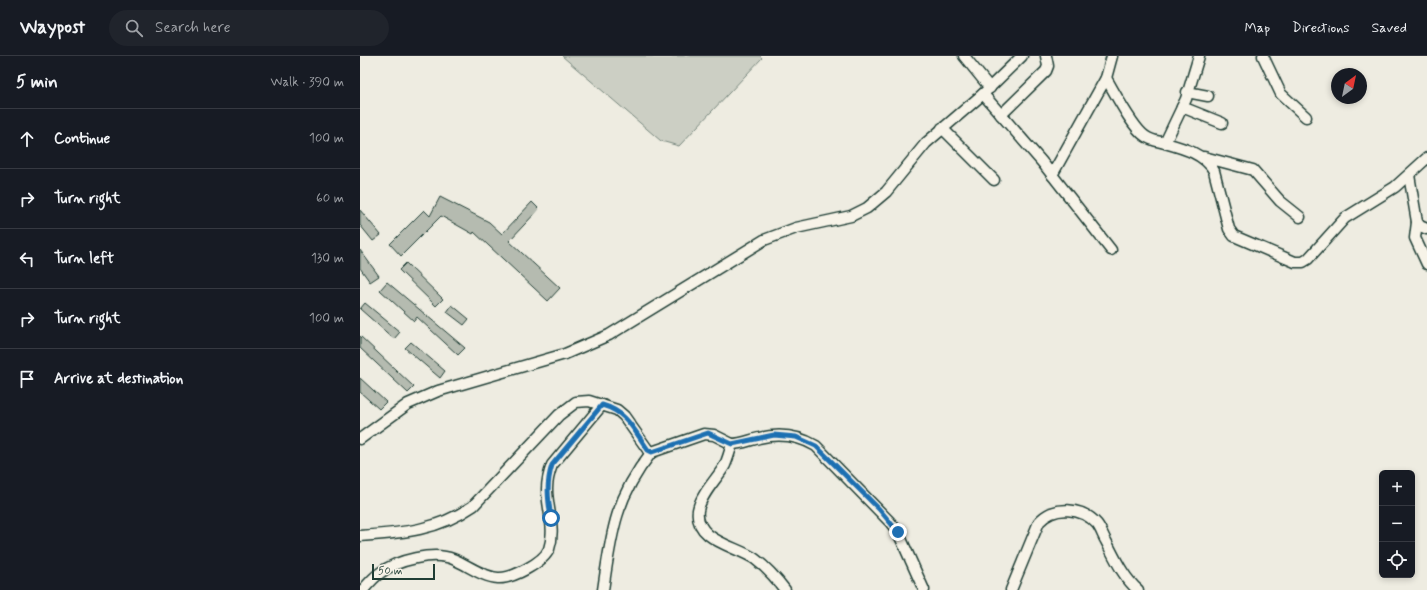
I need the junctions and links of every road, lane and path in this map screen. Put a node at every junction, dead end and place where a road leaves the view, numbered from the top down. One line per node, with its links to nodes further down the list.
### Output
1 (964, 56): 8 (street)
2 (1022, 56): 8 (street)
3 (1046, 56): 12 (street)
4 (1112, 56): 7 (street)
5 (1199, 56): 9 (street)
6 (1263, 56): 13 (street)
7 (1106, 78): 16 (street); 19 (street)
8 (986, 91): 12 (street); 15 (street)
9 (1187, 92): 10 (street); 11 (street)
10 (1208, 96)
11 (1182, 107): 14 (street); 16 (street)
12 (1001, 115): 19 (street)
13 (1306, 116)
14 (1222, 122)
15 (942, 128): 21 (street); 28 (street)
16 (1165, 143): 17 (street)
17 (1204, 157): 20 (street); 22 (street)
18 (1427, 158): 20 (street)
19 (1052, 175): 25 (street)
20 (1409, 175): 23 (street)
21 (994, 180)
22 (1300, 216)
23 (1417, 222): 24 (street); 26 (street)
24 (1427, 229)
25 (1111, 250)
26 (1427, 264)
27 (602, 405): 30 (street); 31 (street); 32 (street)
28 (360, 439)
29 (732, 444): 30 (street); 34 (street); 35 (street)
30 (648, 450): 33 (street)
31 (360, 536)
32 (363, 590)
33 (603, 590)
34 (785, 590)
35 (924, 590)
36 (1011, 590): 37 (street)
37 (1138, 590)

